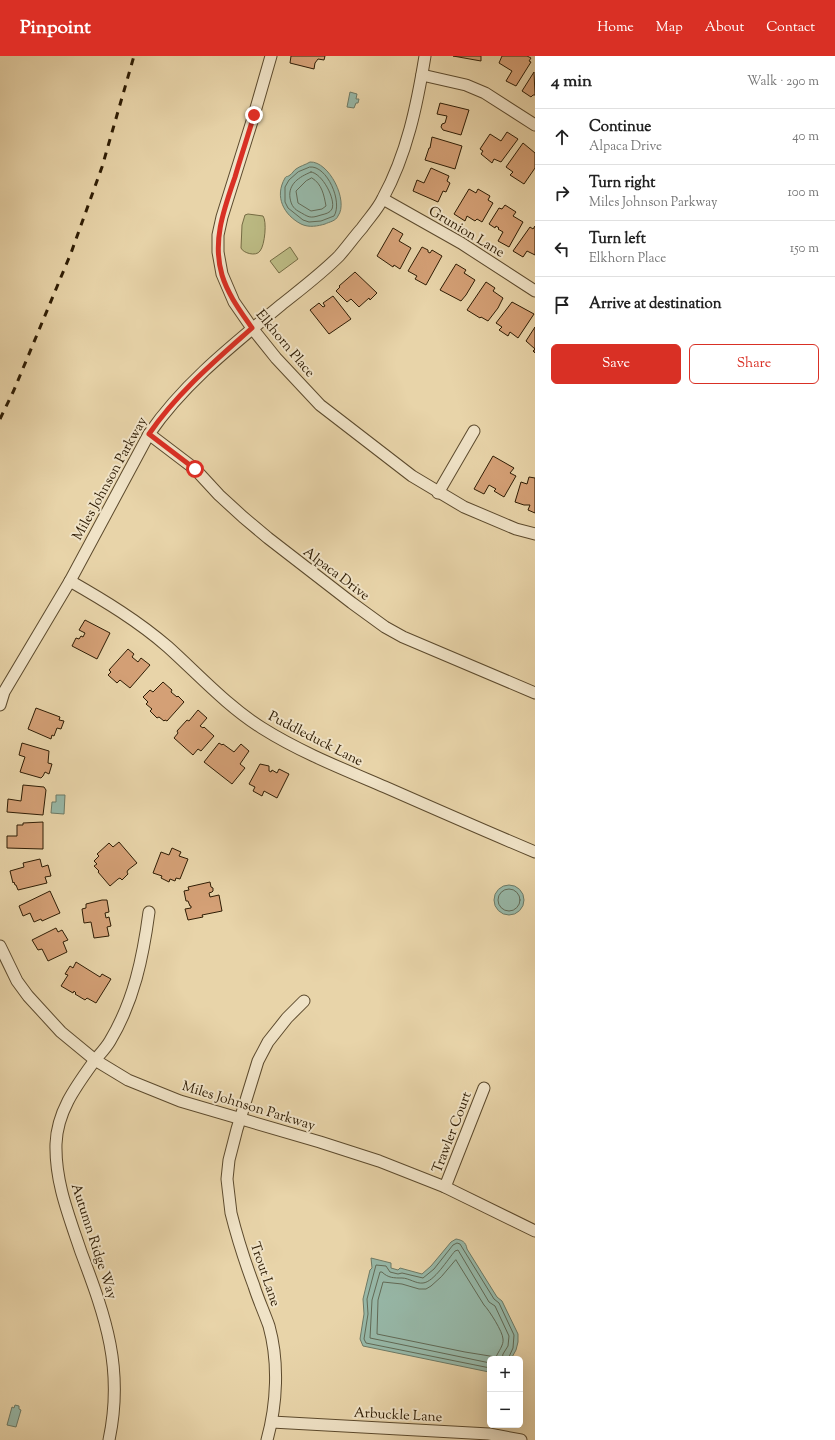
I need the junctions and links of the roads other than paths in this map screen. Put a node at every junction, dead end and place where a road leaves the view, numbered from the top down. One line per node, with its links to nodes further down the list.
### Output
1 (271, 56): 7 (street, Elkhorn Place)
2 (425, 56): 3 (street, Miles Johnson Parkway)
3 (422, 75): 4 (street); 5 (street, Miles Johnson Parkway)
4 (535, 125)
5 (383, 199): 6 (street, Grunion Lane); 7 (street, Miles Johnson Parkway)
6 (535, 290)
7 (252, 328): 9 (street, Miles Johnson Parkway); 10 (street, Elkhorn Place)
8 (474, 431): 10 (street)
9 (149, 434): 12 (street, Miles Johnson Parkway); 13 (street, Alpaca Drive)
10 (438, 493): 11 (street, Elkhorn Place)
11 (535, 534)
12 (70, 581): 14 (street, Miles Johnson Parkway); 15 (street, Puddleduck Lane)
13 (535, 693)
14 (0, 705)
15 (535, 852)
16 (149, 912): 19 (street, Autumn Ridge Way)
17 (0, 946): 19 (street, Miles Johnson Parkway)
18 (304, 1000): 21 (street, Trout Lane)
19 (95, 1060): 21 (street, Miles Johnson Parkway); 25 (street, Autumn Ridge Way)
20 (484, 1088): 22 (street, Trawler Court)
21 (240, 1119): 22 (street, Miles Johnson Parkway); 24 (street, Trout Lane)
22 (446, 1187): 23 (street, Miles Johnson Parkway)
23 (535, 1231)
24 (272, 1422): 26 (street, Trout Lane); 27 (street, Arbuckle Lane)
25 (109, 1440)
26 (267, 1440)
27 (521, 1440)

